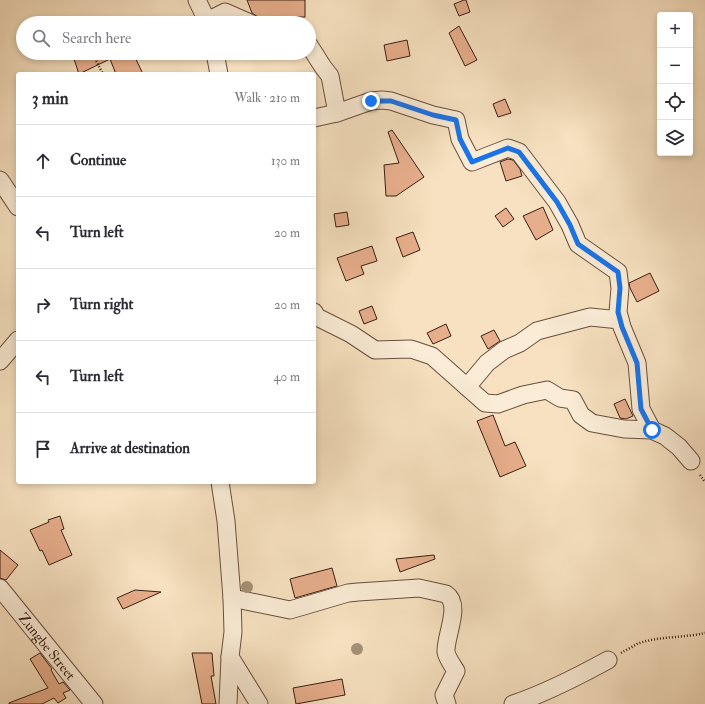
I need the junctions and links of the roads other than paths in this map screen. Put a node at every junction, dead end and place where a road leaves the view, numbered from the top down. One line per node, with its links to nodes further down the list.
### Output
1 (197, 0): 2 (street)
2 (205, 16)
3 (218, 16): 4 (street)
4 (234, 16)
5 (316, 56): 8 (street)
6 (216, 60): 7 (street)
7 (219, 72)
8 (337, 113): 9 (street); 13 (street)
9 (316, 118)
10 (0, 180): 11 (street)
11 (16, 204)
12 (316, 315): 16 (street)
13 (620, 320): 16 (street); 17 (street)
14 (16, 342): 15 (street)
15 (0, 361)
16 (467, 387): 17 (street)
17 (652, 430): 18 (street)
18 (692, 460)
19 (220, 484): 21 (street)
20 (0, 588): 25 (street, Zungbe Street)
21 (232, 598): 23 (street); 29 (street)
22 (0, 607): 26 (street)
23 (230, 657): 27 (street); 28 (street)
24 (608, 660): 30 (street)
25 (94, 704)
26 (98, 704)
27 (228, 704)
28 (259, 704)
29 (447, 704)
30 (514, 704)

